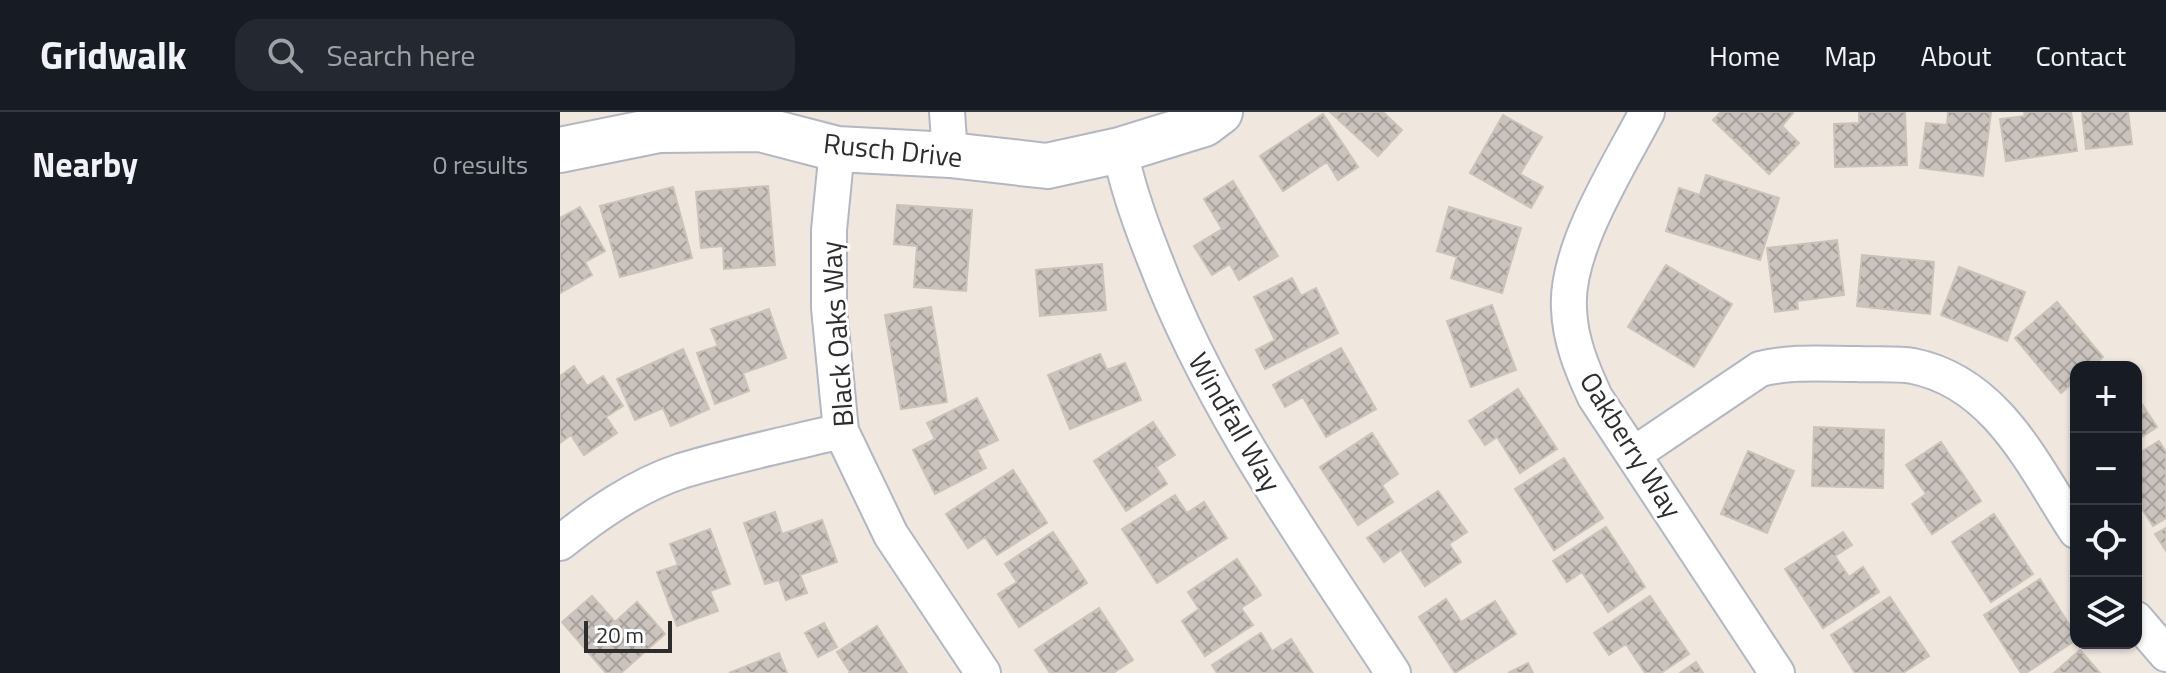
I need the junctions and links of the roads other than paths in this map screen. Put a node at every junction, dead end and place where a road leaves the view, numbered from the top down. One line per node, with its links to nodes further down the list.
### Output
1 (947, 112): 7 (street)
2 (1220, 112): 6 (street, Rusch Drive)
3 (1647, 112): 9 (street, Oakberry Way)
4 (837, 149): 5 (street, Rusch Drive); 7 (street, Rusch Drive); 8 (street, Black Oaks Way)
5 (560, 150)
6 (1120, 150): 7 (street, Rusch Drive); 15 (street, Windfall Way)
7 (950, 155)
8 (841, 431): 11 (street); 14 (street, Black Oaks Way)
9 (1634, 454): 10 (street); 16 (street, Oakberry Way)
10 (2070, 522)
11 (560, 543)
12 (2142, 626): 13 (street)
13 (2166, 654)
14 (983, 673)
15 (1393, 673)
16 (1777, 673)

